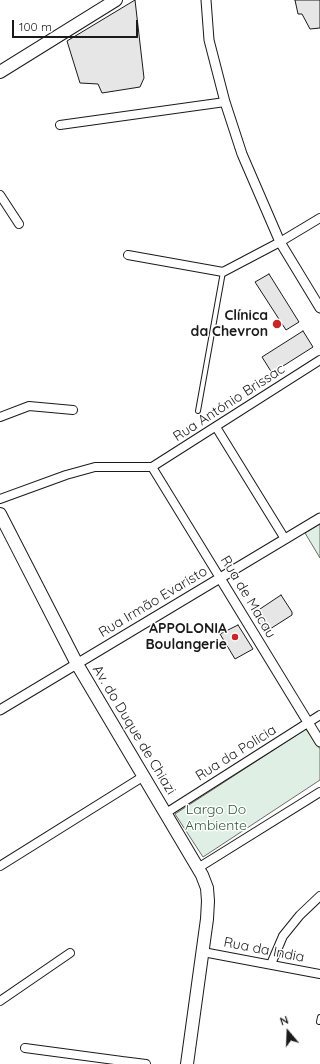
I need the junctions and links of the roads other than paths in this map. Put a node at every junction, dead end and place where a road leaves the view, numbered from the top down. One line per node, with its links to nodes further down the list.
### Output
1 (116, 0): 3 (main road)
2 (206, 0): 4 (street)
3 (0, 72)
4 (225, 102): 5 (street); 9 (street)
5 (60, 125)
6 (0, 195): 8 (street)
7 (320, 218): 9 (street)
8 (19, 224)
9 (280, 242): 11 (street); 12 (street)
10 (128, 255): 11 (street)
11 (223, 272): 15 (lane)
12 (320, 308)
13 (320, 360): 17 (street, Rua António Brissac)
14 (73, 410): 16 (street)
15 (198, 411)
16 (0, 417)
17 (216, 427): 18 (street, Rua António Brissac); 22 (street)
18 (152, 467): 19 (street); 23 (street, Rua de Macau)
19 (0, 498)
20 (0, 514): 24 (main road, Av. do Duque de Chiazi)
21 (320, 518): 22 (street, Rua Irmão Evaristo)
22 (285, 539): 23 (street, Rua Irmão Evaristo)
23 (220, 578): 24 (street, Rua Irmão Evaristo); 27 (street, Rua de Macau)
24 (77, 664): 25 (street, Rua Irmão Evaristo); 29 (main road, Av. do Duque de Chiazi)
25 (0, 710)
26 (320, 716): 27 (street, Rua da Policia)
27 (308, 723): 28 (street, Rua de Macau); 31 (street, Rua da Policia)
28 (320, 742)
29 (144, 776): 31 (main road, Av. do Duque de Chiazi); 32 (street)
30 (320, 792): 33 (street)
31 (166, 813): 33 (main road, Av. do Duque de Chiazi)
32 (0, 866)
33 (198, 868): 35 (main road, Av. do Duque de Chiazi)
34 (320, 896): 37 (street)
35 (203, 952): 37 (street, Rua da India); 45 (main road, Av. do Duque de Chiazi)
36 (70, 953): 39 (street)
37 (271, 964): 38 (street, Rua da India)
38 (320, 974)
39 (0, 1001)
40 (320, 1017): 41 (lane)
41 (319, 1022)
42 (25, 1048): 43 (street)
43 (121, 1062): 44 (street)
44 (146, 1064)
45 (187, 1064)

